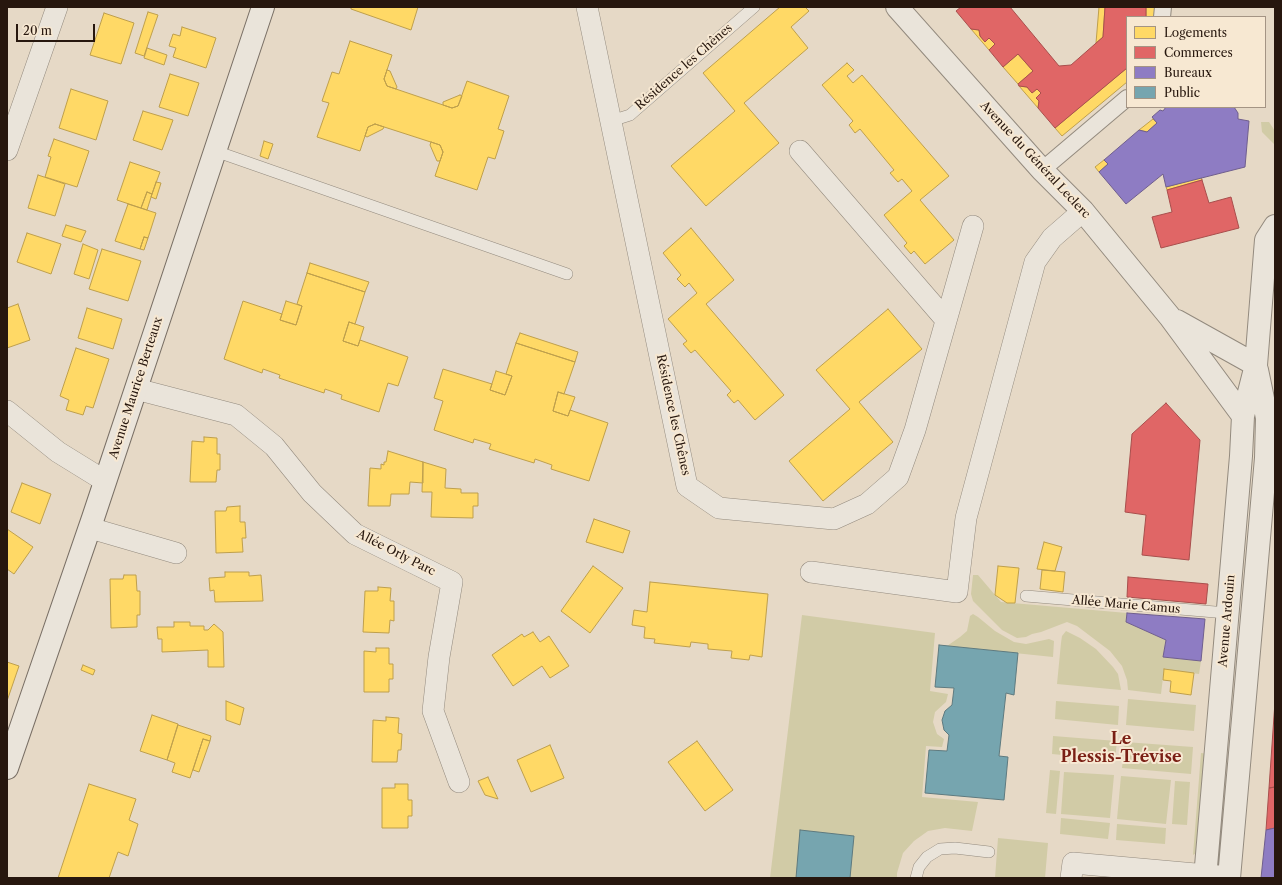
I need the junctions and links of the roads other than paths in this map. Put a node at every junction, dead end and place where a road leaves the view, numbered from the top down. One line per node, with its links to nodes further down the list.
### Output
1 (57, 7): 8 (street)
2 (588, 7): 7 (street, Résidence les Chênes)
3 (754, 7): 7 (lane, Résidence les Chênes)
4 (897, 7): 11 (street, Avenue du Général Leclerc)
5 (258, 8): 9 (street, Avenue Maurice Berteaux)
6 (1126, 99): 11 (street)
7 (611, 121): 17 (street, Résidence les Chênes)
8 (7, 150)
9 (215, 151): 15 (lane); 19 (street, Avenue Maurice Berteaux)
10 (800, 151): 17 (street)
11 (1042, 170): 12 (street, Avenue du Général Leclerc)
12 (1083, 211): 16 (street, Avenue du Général Leclerc); 25 (street)
13 (973, 226): 17 (street, Résidence les Chênes)
14 (1275, 226): 18 (street, Avenue Ardouin)
15 (568, 274)
16 (1170, 317): 18 (street, Avenue du Général Leclerc); 21 (street, Avenue du Général Leclerc)
17 (946, 320)
18 (1256, 365): 21 (street, Avenue Ardouin); 34 (street, Avenue Ardouin)
19 (136, 389): 22 (street, Avenue Maurice Berteaux); 29 (street, Allée Orly Parc)
20 (7, 411): 22 (street)
21 (1243, 416): 27 (street, Avenue Ardouin)
22 (105, 481): 23 (street, Avenue Maurice Berteaux)
23 (90, 528): 24 (street); 28 (street, Avenue Maurice Berteaux)
24 (176, 553)
25 (811, 572)
26 (1026, 596): 27 (lane, Allée Marie Camus)
27 (1227, 613): 31 (street, Avenue Ardouin)
28 (7, 768)
29 (460, 782)
30 (989, 852): 32 (lane)
31 (1205, 876): 33 (street); 34 (street)
32 (916, 878)
33 (1071, 878)
34 (1229, 878)

